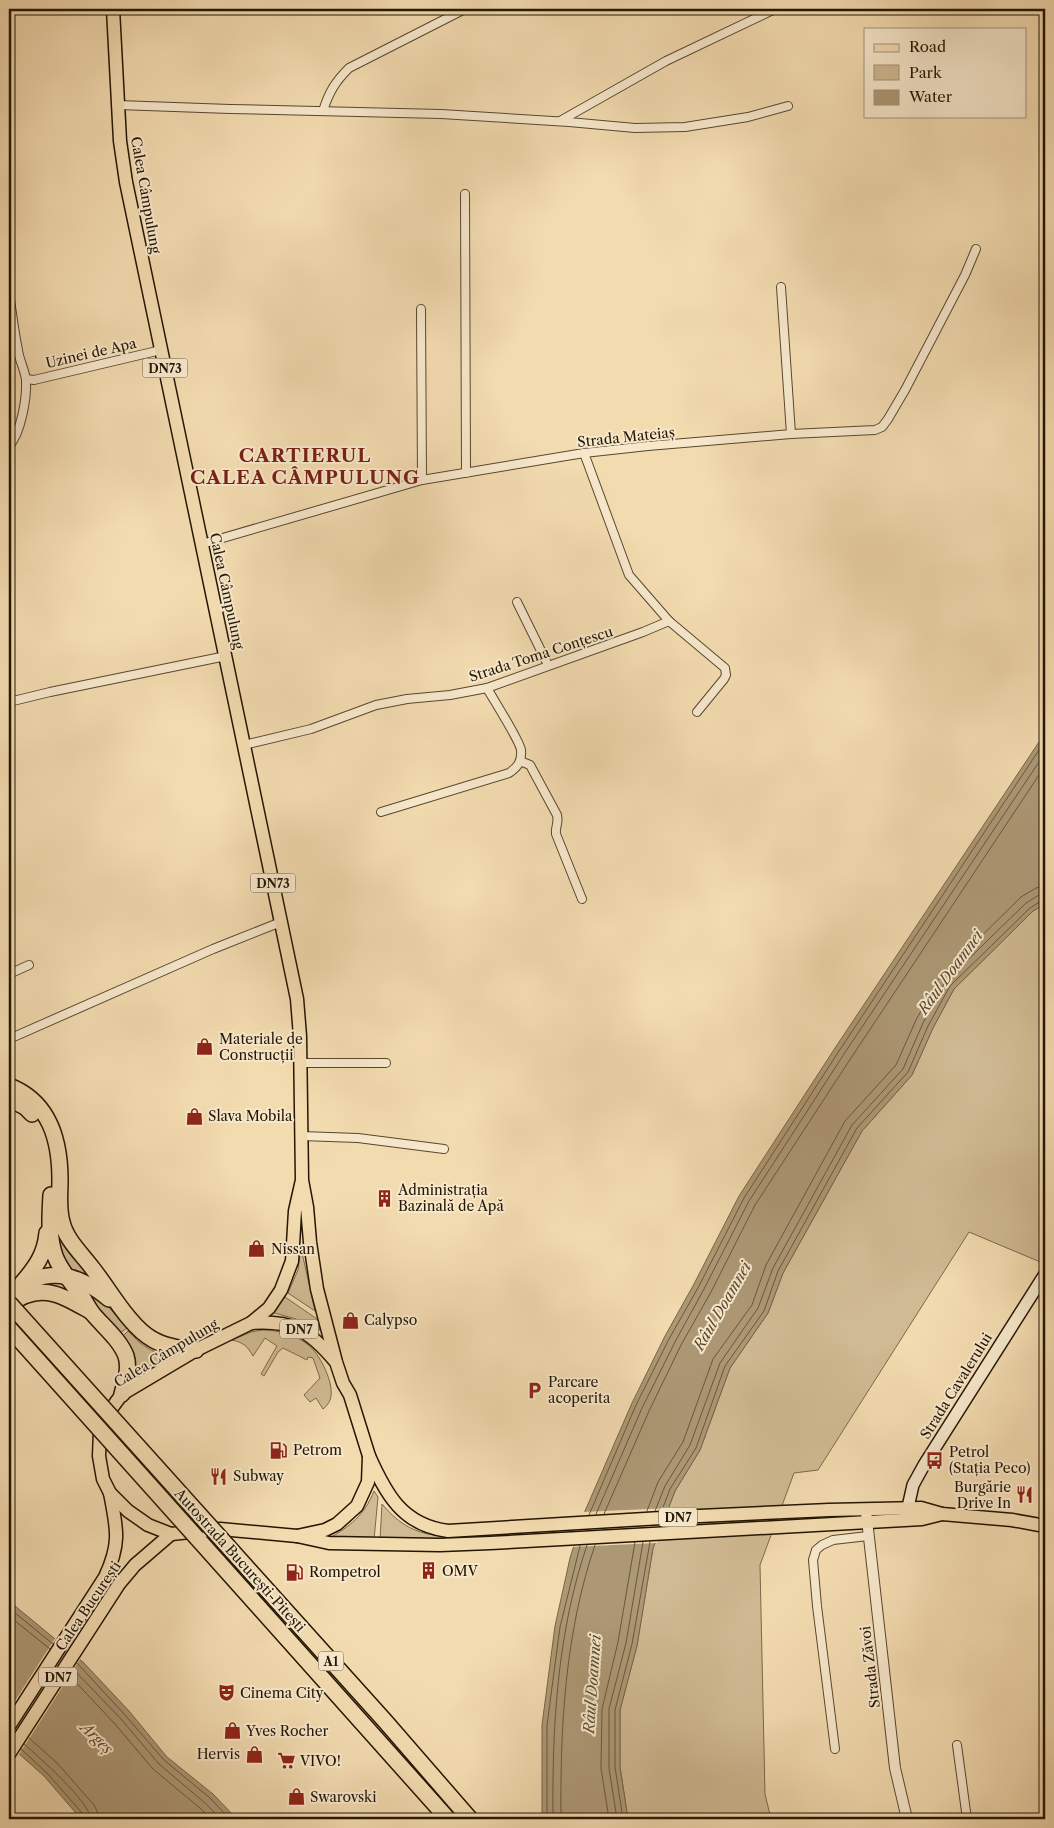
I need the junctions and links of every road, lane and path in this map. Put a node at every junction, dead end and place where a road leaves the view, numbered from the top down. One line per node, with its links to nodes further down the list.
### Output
1 (113, 9): 4 (main road, Calea Câmpulung / DN73)
2 (464, 9): 6 (street)
3 (775, 9): 7 (street)
4 (118, 105): 6 (street); 13 (main road, Calea Câmpulung / DN73)
5 (788, 106): 7 (street)
6 (323, 112): 7 (street)
7 (560, 121)
8 (465, 194): 20 (street)
9 (976, 249): 17 (street, Strada Mateiaș)
10 (781, 287): 17 (street)
11 (9, 293): 14 (street)
12 (421, 309): 21 (street)
13 (161, 350): 16 (street, Uzinei de Apa); 22 (main road, Calea Câmpulung / DN73)
14 (18, 352): 15 (street); 16 (street)
15 (9, 354)
16 (26, 379): 18 (street)
17 (791, 434): 19 (street, Strada Mateiaș)
18 (9, 446)
19 (584, 453): 20 (street, Strada Mateiaș); 24 (street)
20 (466, 473): 21 (street, Strada Mateiaș)
21 (422, 480): 22 (street, Strada Mateiaș)
22 (202, 544): 25 (main road, Calea Câmpulung / DN73)
23 (518, 602): 26 (street)
24 (669, 621): 26 (street, Strada Toma Conțescu); 29 (street)
25 (226, 656): 28 (street); 30 (main road, Calea Câmpulung / DN73)
26 (548, 665): 27 (street, Strada Toma Conțescu)
27 (487, 688): 30 (street, Strada Toma Conțescu); 31 (street)
28 (9, 702)
29 (697, 712)
30 (244, 745): 34 (main road, Calea Câmpulung / DN73)
31 (520, 761): 32 (street); 33 (street)
32 (381, 812)
33 (582, 899)
34 (281, 922): 37 (street); 38 (main road, Calea Câmpulung / DN73)
35 (29, 965): 36 (street)
36 (9, 974)
37 (9, 1039)
38 (301, 1063): 39 (street); 42 (main road, Calea Câmpulung / DN73)
39 (386, 1064)
40 (9, 1086): 51 (highway)
41 (9, 1099): 45 (highway)
42 (301, 1136): 43 (street); 44 (main road, Calea Câmpulung / DN73)
43 (444, 1149)
44 (302, 1180): 52 (main road, Calea Câmpulung); 55 (main road, Calea Câmpulung)
45 (49, 1219): 47 (highway); 48 (highway)
46 (1045, 1274): 59 (main road, Strada Cavalerului)
47 (66, 1276): 48 (highway); 50 (highway); 51 (highway)
48 (15, 1289)
49 (9, 1304): 50 (highway); 70 (highway, Autostrada București-Pitești / A1, bridge)
50 (91, 1312): 56 (highway)
51 (125, 1313): 54 (highway)
52 (251, 1323): 54 (main road, Calea Câmpulung / DN7); 55 (main road, DN7)
53 (9, 1328): 69 (highway, Autostrada București-Pitești / A1, bridge)
54 (196, 1350): 56 (main road, Calea Câmpulung / DN7)
55 (336, 1362): 57 (main road, Calea Câmpulung / DN7)
56 (122, 1394): 58 (main road, Calea Câmpulung / DN7)
57 (369, 1456): 60 (main road, DN7); 63 (main road, DN7)
58 (110, 1493): 62 (main road, Calea Câmpulung / DN7); 65 (main road, Calea București / DN7)
59 (906, 1514): 60 (main road, DN7); 61 (main road, DN7)
60 (867, 1516): 63 (main road, DN7); 64 (street, Strada Zăvoi)
61 (1045, 1526)
62 (171, 1534): 63 (main road, Calea Câmpulung / DN7); 68 (main road, Calea București / DN7)
63 (296, 1536)
64 (868, 1536): 67 (street); 71 (street, Strada Zăvoi)
65 (9, 1726)
66 (957, 1745): 72 (street)
67 (835, 1749)
68 (9, 1754)
69 (448, 1819)
70 (470, 1819)
71 (907, 1819)
72 (967, 1819)

